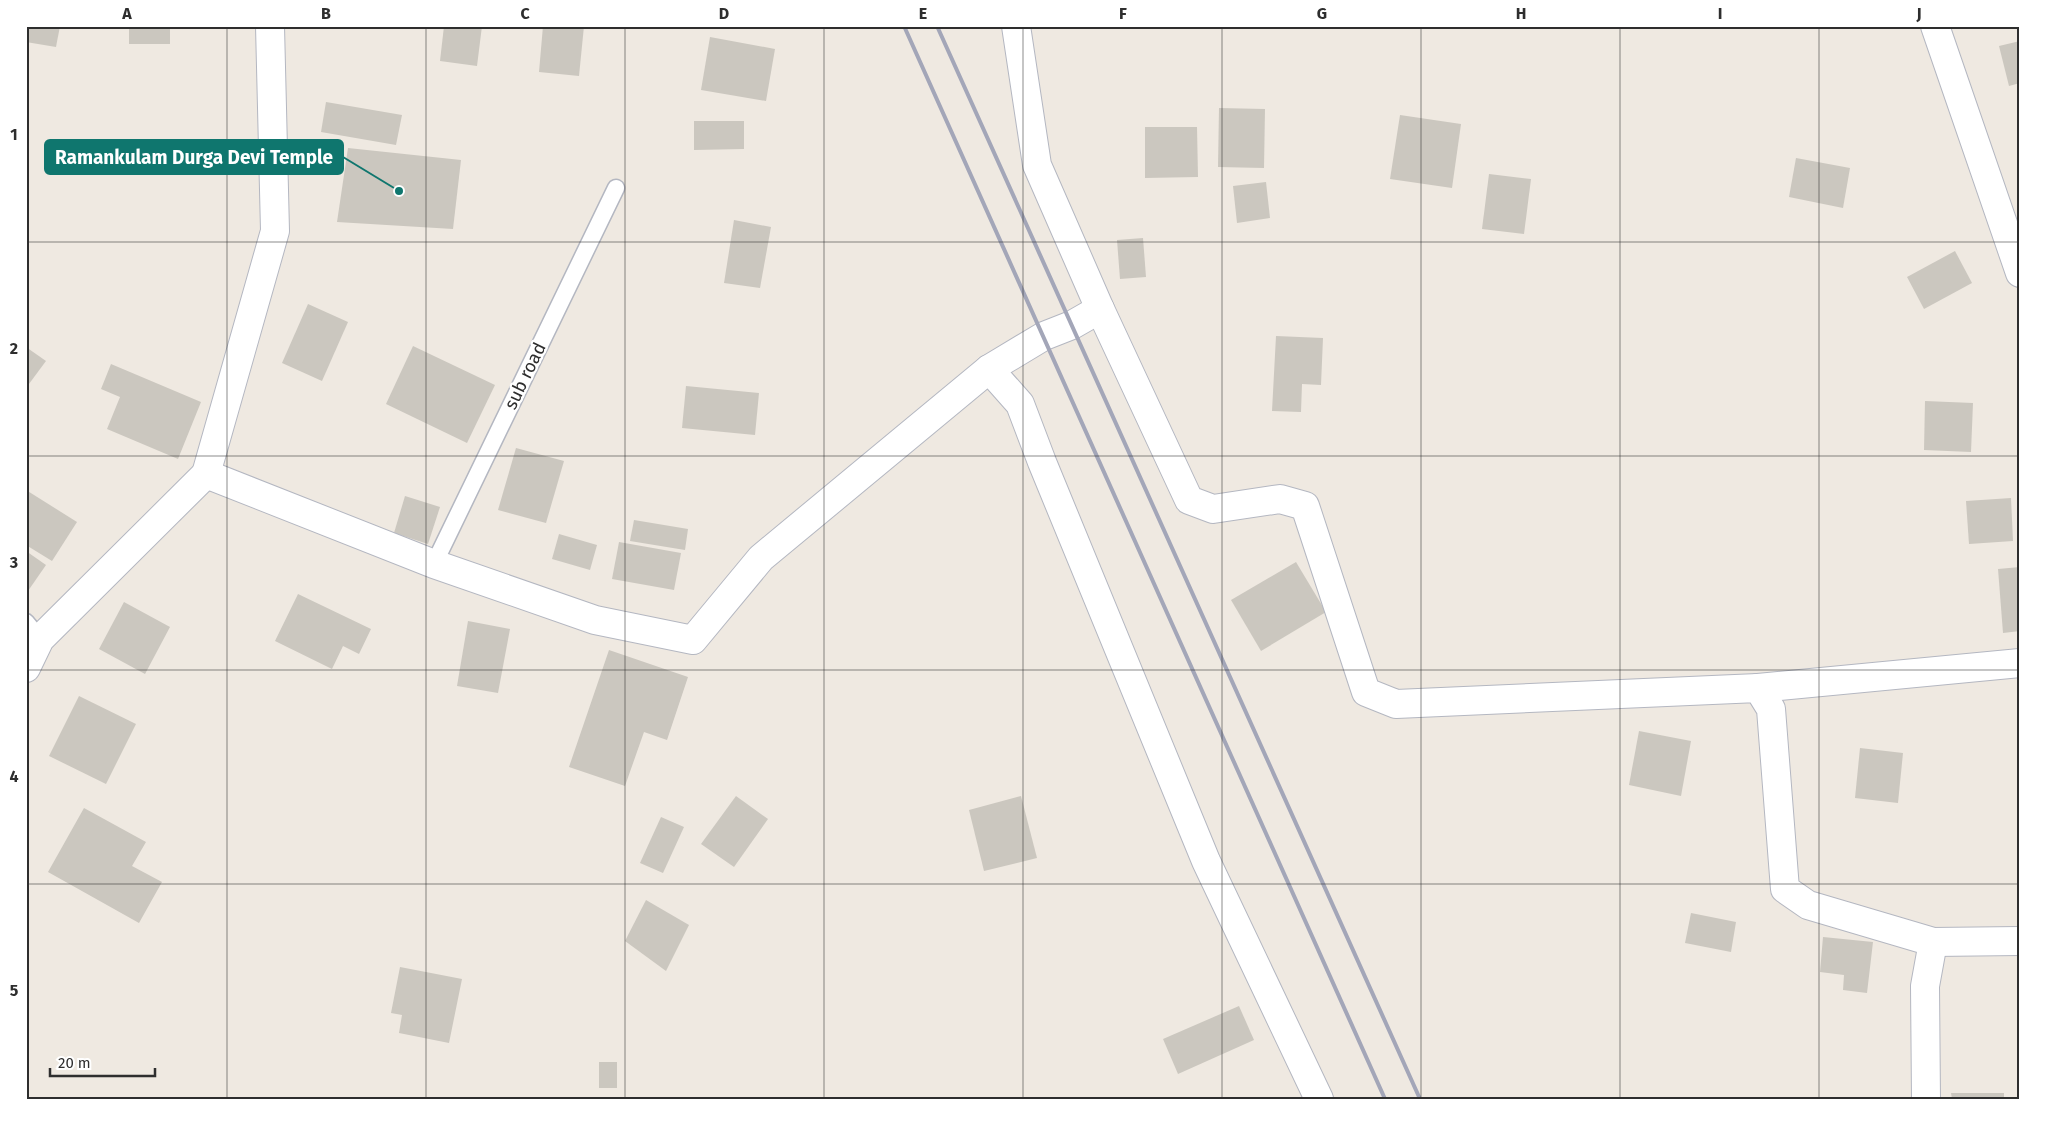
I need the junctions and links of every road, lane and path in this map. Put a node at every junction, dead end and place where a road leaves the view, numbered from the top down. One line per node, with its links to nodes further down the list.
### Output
1 (270, 26): 8 (street)
2 (1016, 26): 6 (street)
3 (1935, 26): 5 (street)
4 (616, 188): 9 (lane, sub road)
5 (2020, 273)
6 (1100, 309): 7 (street); 13 (street)
7 (989, 368): 9 (street); 16 (street)
8 (206, 474): 9 (street); 10 (street)
9 (434, 564)
10 (33, 630): 12 (street)
11 (2020, 663): 13 (street)
12 (26, 668)
13 (1758, 688): 15 (street)
14 (2020, 941): 15 (street)
15 (1933, 942): 17 (street)
16 (1319, 1099)
17 (1926, 1099)

